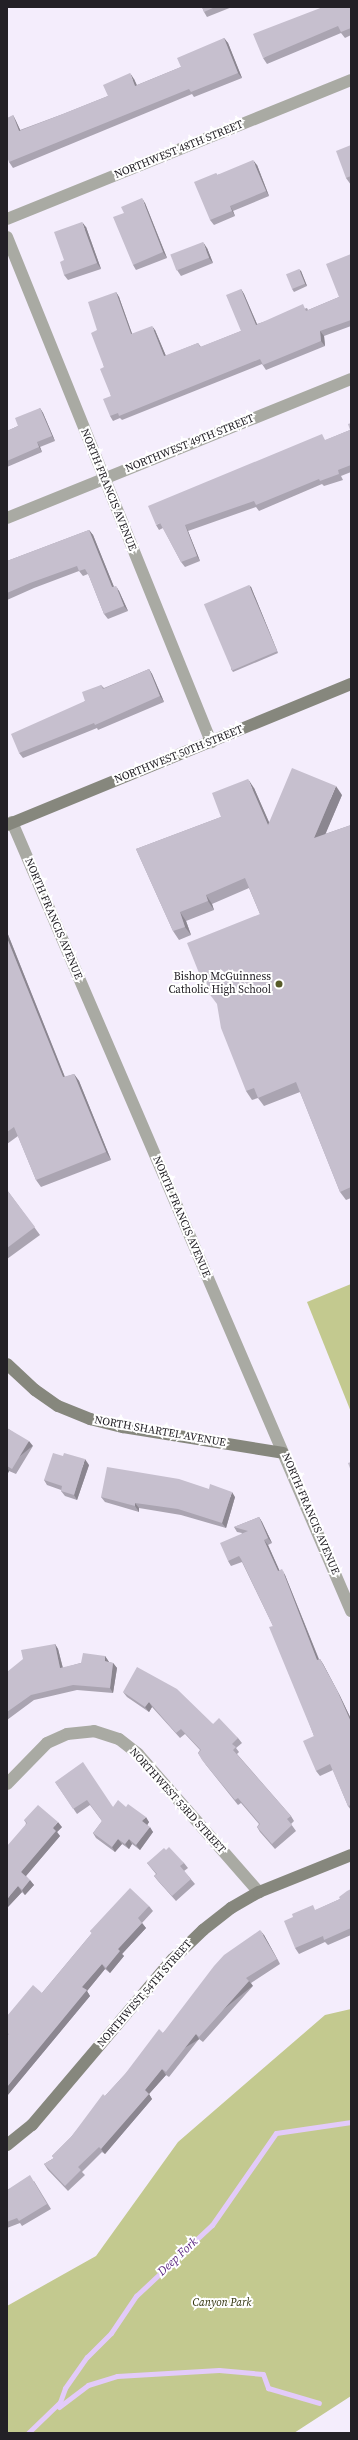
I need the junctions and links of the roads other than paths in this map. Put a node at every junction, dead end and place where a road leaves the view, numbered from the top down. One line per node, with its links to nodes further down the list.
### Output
1 (351, 80): 2 (street, NORTHWEST 48TH STREET)
2 (7, 219)
3 (7, 237): 5 (street, NORTH FRANCIS AVENUE)
4 (351, 379): 5 (street, NORTHWEST 49TH STREET)
5 (103, 479): 6 (street, NORTHWEST 49TH STREET); 8 (street, NORTH FRANCIS AVENUE)
6 (7, 518)
7 (351, 684): 8 (street, NORTHWEST 50TH STREET)
8 (211, 742): 9 (street, NORTHWEST 50TH STREET)
9 (10, 824): 11 (street, NORTH FRANCIS AVENUE)
10 (7, 1364): 11 (street, NORTH SHARTEL AVENUE)
11 (283, 1453): 12 (street, NORTH FRANCIS AVENUE)
12 (351, 1611)
13 (7, 1784): 15 (street, NORTHWEST 53RD STREET)
14 (351, 1855): 15 (street, NORTHWEST 54TH STREET)
15 (259, 1892): 16 (street, NORTHWEST 54TH STREET)
16 (7, 2145)

